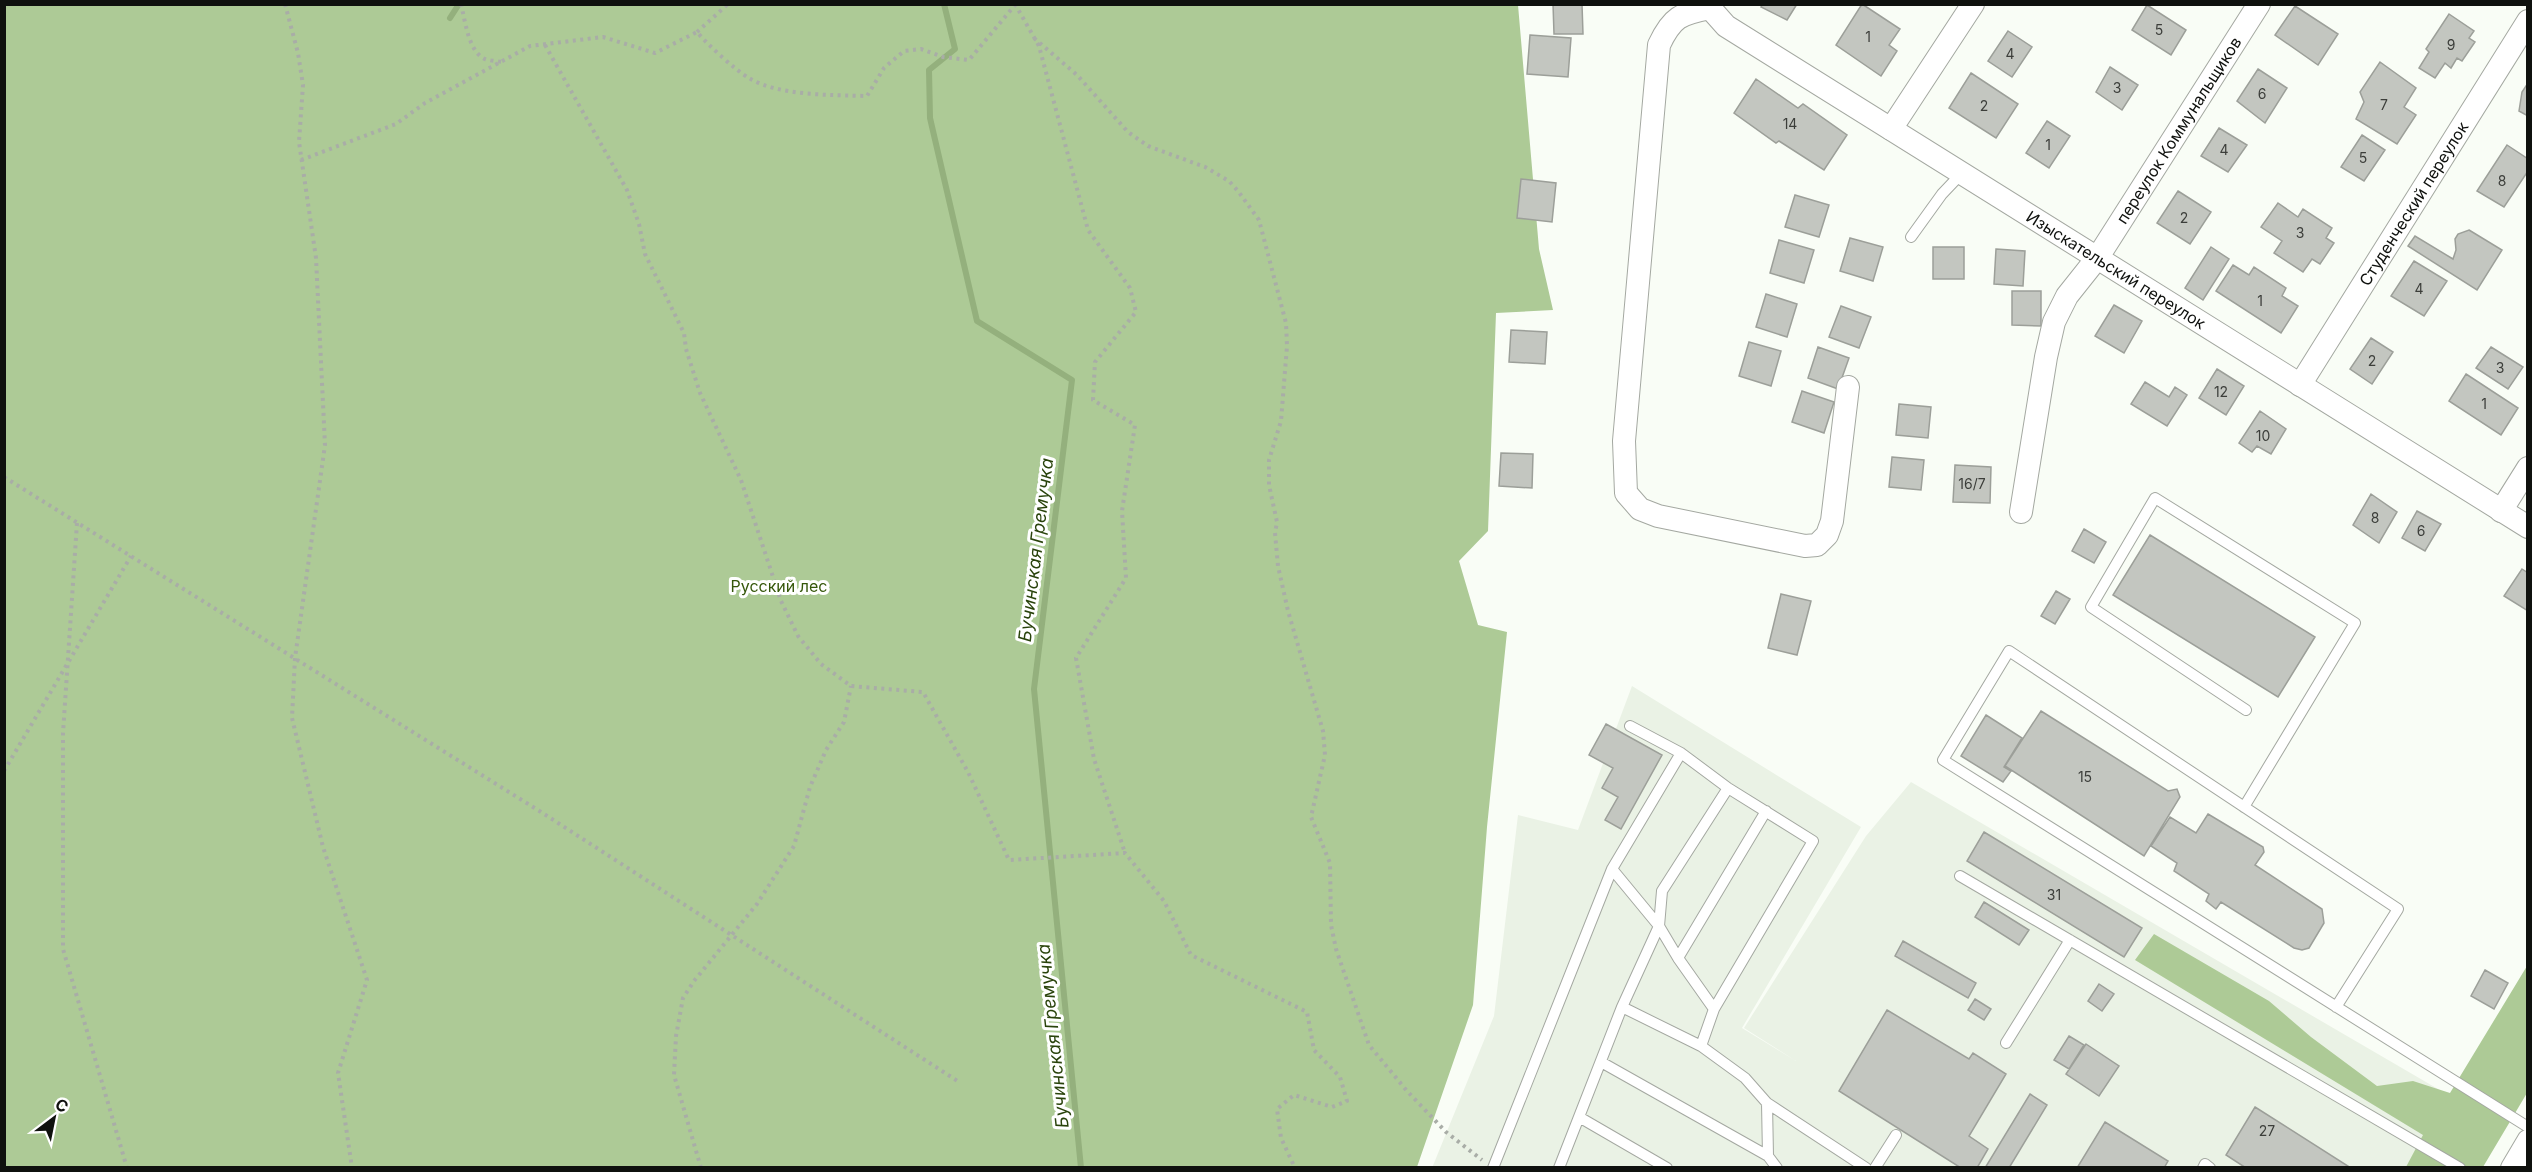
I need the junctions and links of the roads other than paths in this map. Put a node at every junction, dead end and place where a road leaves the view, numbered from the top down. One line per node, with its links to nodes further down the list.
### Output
1 (1973, 4): 5 (street)
2 (2259, 4): 8 (street, переулок Коммунальщиков)
3 (1709, 6): 5 (street, Изыскательский переулок); 10 (street)
4 (2528, 21): 9 (street, Студенческий переулок)
5 (1891, 129): 6 (street, Изыскательский переулок)
6 (1961, 174): 7 (lane); 8 (street, Изыскательский переулок)
7 (1911, 237)
8 (2098, 257): 9 (street, Изыскательский переулок); 13 (street, переулок Коммунальщиков)
9 (2300, 385): 12 (street, Изыскательский переулок)
10 (1848, 387)
11 (2528, 468): 12 (street)
12 (2501, 511): 14 (street, Изыскательский переулок)
13 (2021, 512)
14 (2528, 527)
15 (2246, 710): 19 (lane)
16 (1630, 726): 17 (lane)
17 (1680, 753): 18 (lane); 21 (lane)
18 (1728, 788): 20 (lane); 23 (lane)
19 (2244, 807): 27 (lane); 27 (lane)
20 (1766, 811): 25 (lane); 28 (lane)
21 (1612, 869): 23 (lane); 38 (lane)
22 (1960, 876): 24 (lane)
23 (1659, 926): 25 (lane); 26 (lane)
24 (2070, 940): 29 (lane); 46 (lane)
25 (1678, 958): 28 (lane)
26 (1622, 1006): 30 (lane); 31 (lane)
27 (2336, 1007): 34 (lane)
28 (1714, 1009): 30 (lane)
29 (2006, 1043)
30 (1701, 1046): 32 (lane)
31 (1600, 1062): 33 (lane); 37 (lane)
32 (1767, 1103): 37 (lane); 42 (lane)
33 (1579, 1117): 39 (lane); 40 (lane)
34 (2528, 1127)
35 (1896, 1135): 43 (lane)
36 (2528, 1141): 47 (street)
37 (1768, 1156): 41 (lane)
38 (1492, 1167)
39 (1559, 1167)
40 (1667, 1167)
41 (1777, 1167)
42 (1866, 1167)
43 (1875, 1167)
44 (2203, 1167): 45 (lane)
45 (2210, 1167)
46 (2460, 1167)
47 (2512, 1167)

